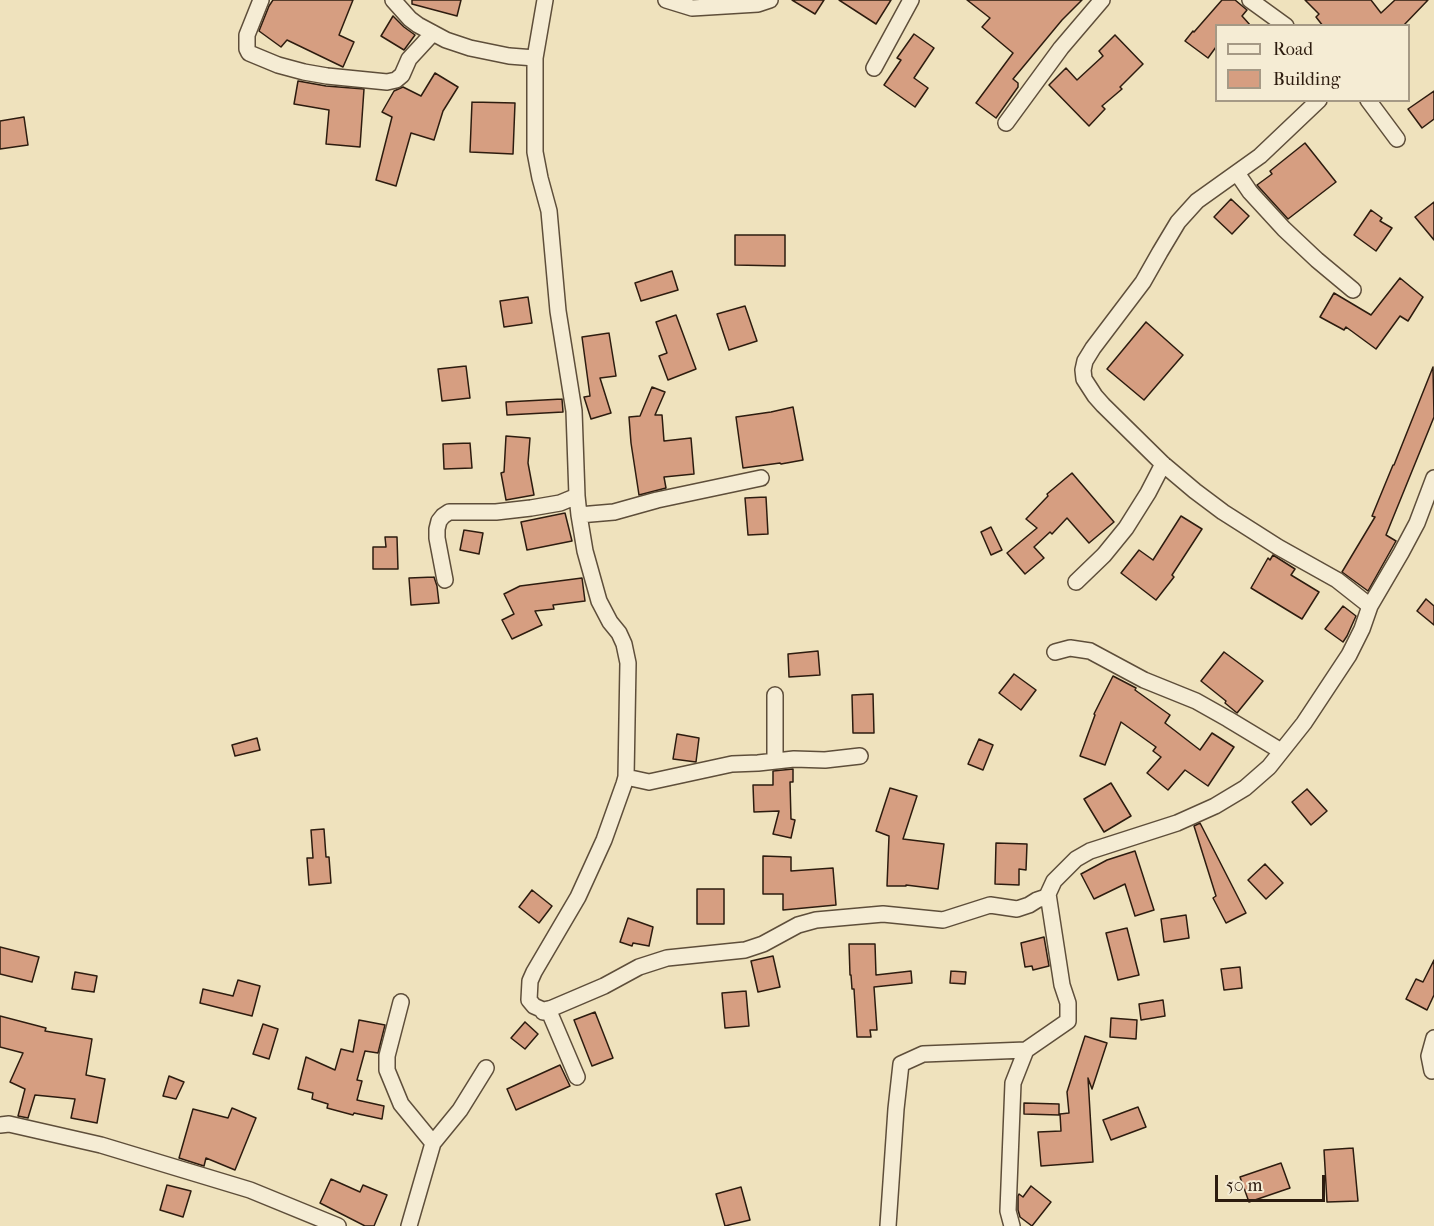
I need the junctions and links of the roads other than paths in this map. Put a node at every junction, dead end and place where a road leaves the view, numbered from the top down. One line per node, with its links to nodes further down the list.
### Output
1 (261, 0): 10 (street)
2 (393, 0): 10 (street)
3 (545, 0): 11 (street)
4 (666, 0): 5 (street)
5 (770, 0)
6 (911, 0): 12 (street)
7 (1102, 0): 15 (street)
8 (1250, 0): 9 (street)
9 (1283, 24)
10 (433, 33): 11 (street)
11 (535, 58): 22 (street)
12 (874, 68)
13 (1317, 102): 17 (street)
14 (1369, 102): 16 (street)
15 (1006, 123)
16 (1397, 139)
17 (1237, 173): 18 (street); 19 (street)
18 (1353, 290)
19 (1163, 464): 25 (street); 26 (street)
20 (761, 478): 23 (street)
21 (1434, 478): 26 (street)
22 (577, 496): 23 (street); 24 (street)
23 (579, 515): 32 (street)
24 (445, 580)
25 (1076, 582)
26 (1370, 606): 29 (street)
27 (1055, 652): 29 (street)
28 (775, 695): 31 (street)
29 (1281, 751): 33 (street)
30 (860, 756): 31 (street)
31 (775, 761): 32 (street)
32 (626, 777): 35 (street)
33 (1048, 894): 35 (street); 37 (street)
34 (400, 1002): 42 (street)
35 (548, 1009): 40 (street)
36 (1434, 1038): 39 (street)
37 (1026, 1050): 45 (street); 46 (street)
38 (486, 1068): 42 (street)
39 (1432, 1071)
40 (578, 1077)
41 (0, 1125): 43 (street)
42 (433, 1143): 44 (street)
43 (338, 1226)
44 (409, 1226)
45 (888, 1226)
46 (1012, 1226)

